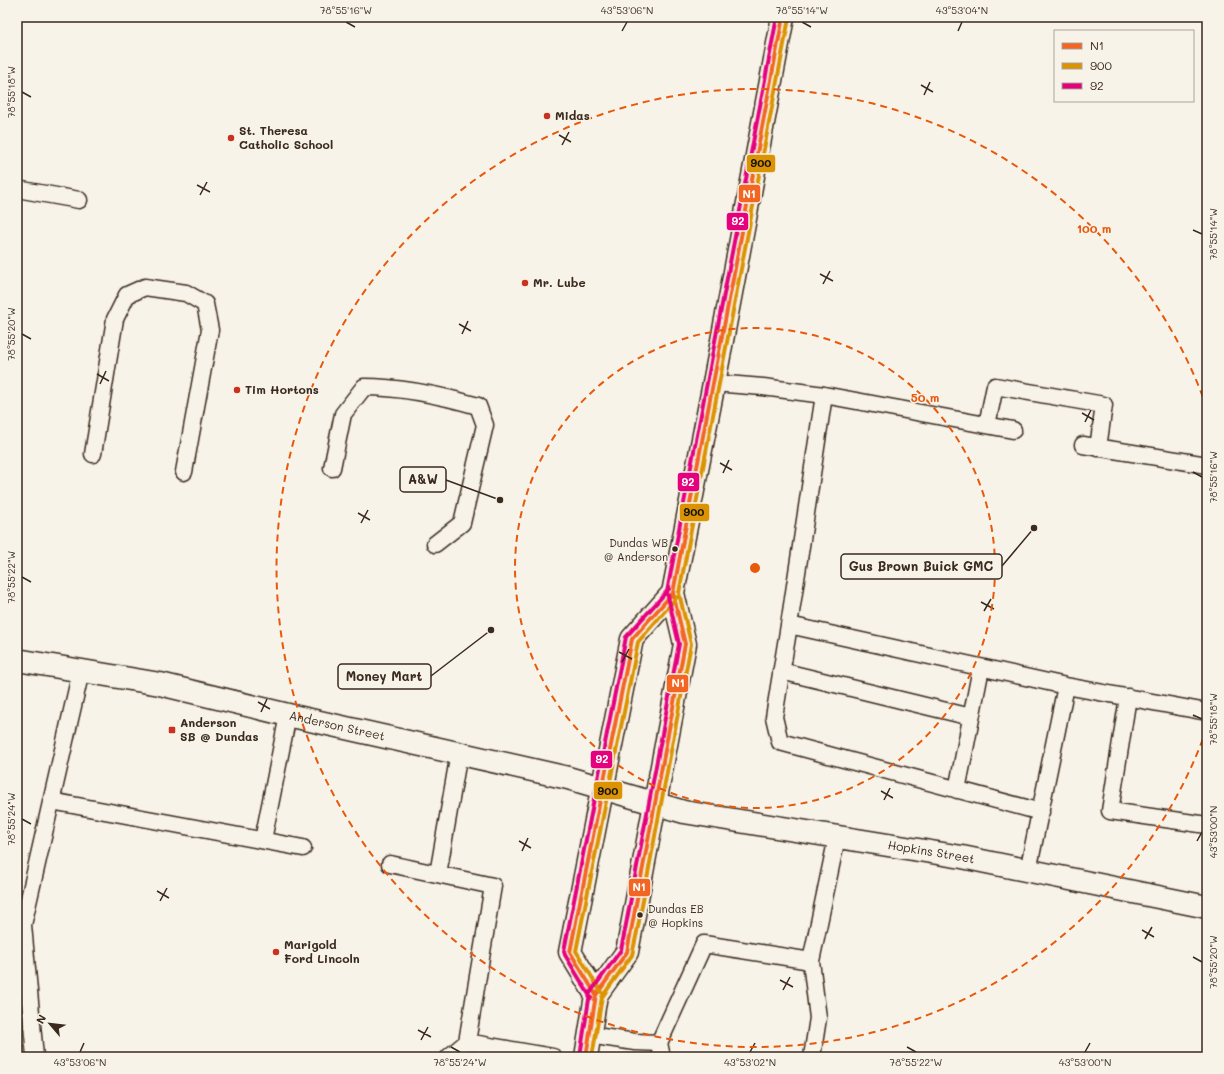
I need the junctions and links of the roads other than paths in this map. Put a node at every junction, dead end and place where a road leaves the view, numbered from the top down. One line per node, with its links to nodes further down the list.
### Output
1 (783, 17): 4 (main road)
2 (17, 189): 3 (lane)
3 (80, 200)
4 (714, 383): 5 (lane); 13 (main road)
5 (824, 395): 6 (lane); 14 (lane)
6 (987, 425): 7 (lane); 9 (lane)
7 (1013, 430)
8 (93, 454): 11 (lane)
9 (1207, 465)
10 (332, 468): 12 (lane)
11 (184, 472)
12 (436, 544)
13 (673, 593): 25 (main road); 28 (main road)
14 (789, 625): 16 (lane); 18 (lane)
15 (17, 660): 17 (main road, Anderson Street)
16 (981, 668): 19 (lane); 23 (lane)
17 (81, 671): 22 (main road, Anderson Street); 27 (lane)
18 (782, 671): 23 (lane); 26 (lane)
19 (1066, 686): 20 (lane); 29 (lane)
20 (1128, 697): 21 (lane); 30 (lane)
21 (1207, 712)
22 (288, 715): 24 (main road, Anderson Street); 32 (lane)
23 (971, 717): 26 (lane)
24 (459, 753): 25 (main road, Anderson Street); 36 (lane)
25 (602, 788): 28 (main road, Anderson Street); 39 (main road)
26 (958, 790): 29 (lane)
27 (51, 801): 32 (lane); 43 (lane)
28 (655, 803): 31 (main road, Hopkins Street); 39 (main road)
29 (1040, 812): 35 (lane)
30 (1207, 826)
31 (836, 837): 35 (main road, Hopkins Street); 38 (lane)
32 (263, 840): 33 (lane)
33 (303, 848)
34 (390, 864): 36 (lane)
35 (1028, 870): 37 (main road, Hopkins Street)
36 (438, 874): 41 (lane)
37 (1207, 907)
38 (811, 961): 42 (lane); 47 (lane)
39 (596, 995): 40 (main road)
40 (589, 1035): 42 (lane); 46 (main road)
41 (467, 1042): 44 (lane); 45 (lane)
42 (660, 1050)
43 (35, 1057)
44 (449, 1057)
45 (554, 1057)
46 (586, 1057)
47 (812, 1057)

